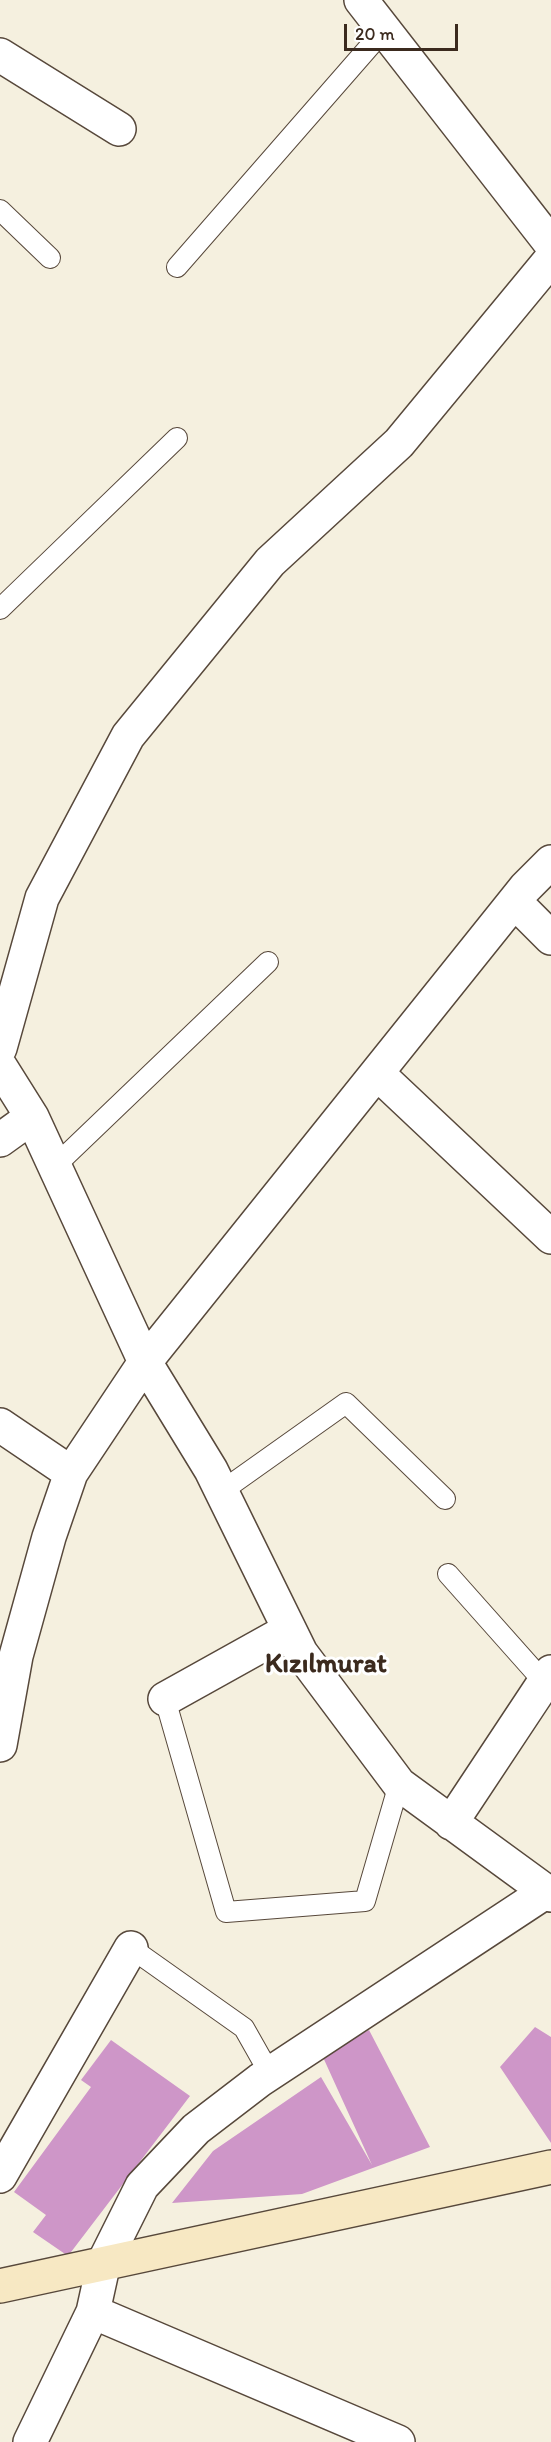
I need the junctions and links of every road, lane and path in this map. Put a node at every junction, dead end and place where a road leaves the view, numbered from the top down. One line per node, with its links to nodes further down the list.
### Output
1 (361, 0): 2 (street)
2 (384, 30): 6 (street); 9 (lane)
3 (0, 55): 4 (street)
4 (119, 129)
5 (0, 210): 7 (lane)
6 (551, 244)
7 (50, 258)
8 (551, 259): 16 (street)
9 (177, 267)
10 (177, 438): 11 (lane)
11 (0, 609)
12 (551, 862): 13 (street)
13 (515, 902): 14 (street); 18 (street)
14 (551, 938)
15 (268, 962): 21 (lane)
16 (0, 1048)
17 (0, 1066): 19 (street)
18 (377, 1074): 22 (street); 23 (street)
19 (32, 1117): 20 (street); 21 (street)
20 (0, 1140)
21 (55, 1167): 23 (street)
22 (551, 1237)
23 (145, 1362): 25 (street); 26 (street)
24 (0, 1425): 25 (street)
25 (70, 1473): 32 (street)
26 (222, 1491): 27 (lane); 29 (street)
27 (445, 1499)
28 (448, 1574): 30 (lane)
29 (289, 1630): 31 (street); 33 (street)
30 (548, 1677): 34 (street)
31 (165, 1699): 33 (lane)
32 (0, 1745)
33 (399, 1784): 34 (street)
34 (450, 1823): 35 (street)
35 (549, 1893): 37 (street)
36 (131, 1948): 37 (lane); 39 (street)
37 (270, 2073): 40 (street)
38 (551, 2167): 40 (main road)
39 (0, 2176)
40 (104, 2262): 41 (main road); 42 (street)
41 (0, 2286)
42 (93, 2312): 43 (street); 44 (street)
43 (30, 2442)
44 (398, 2442)

